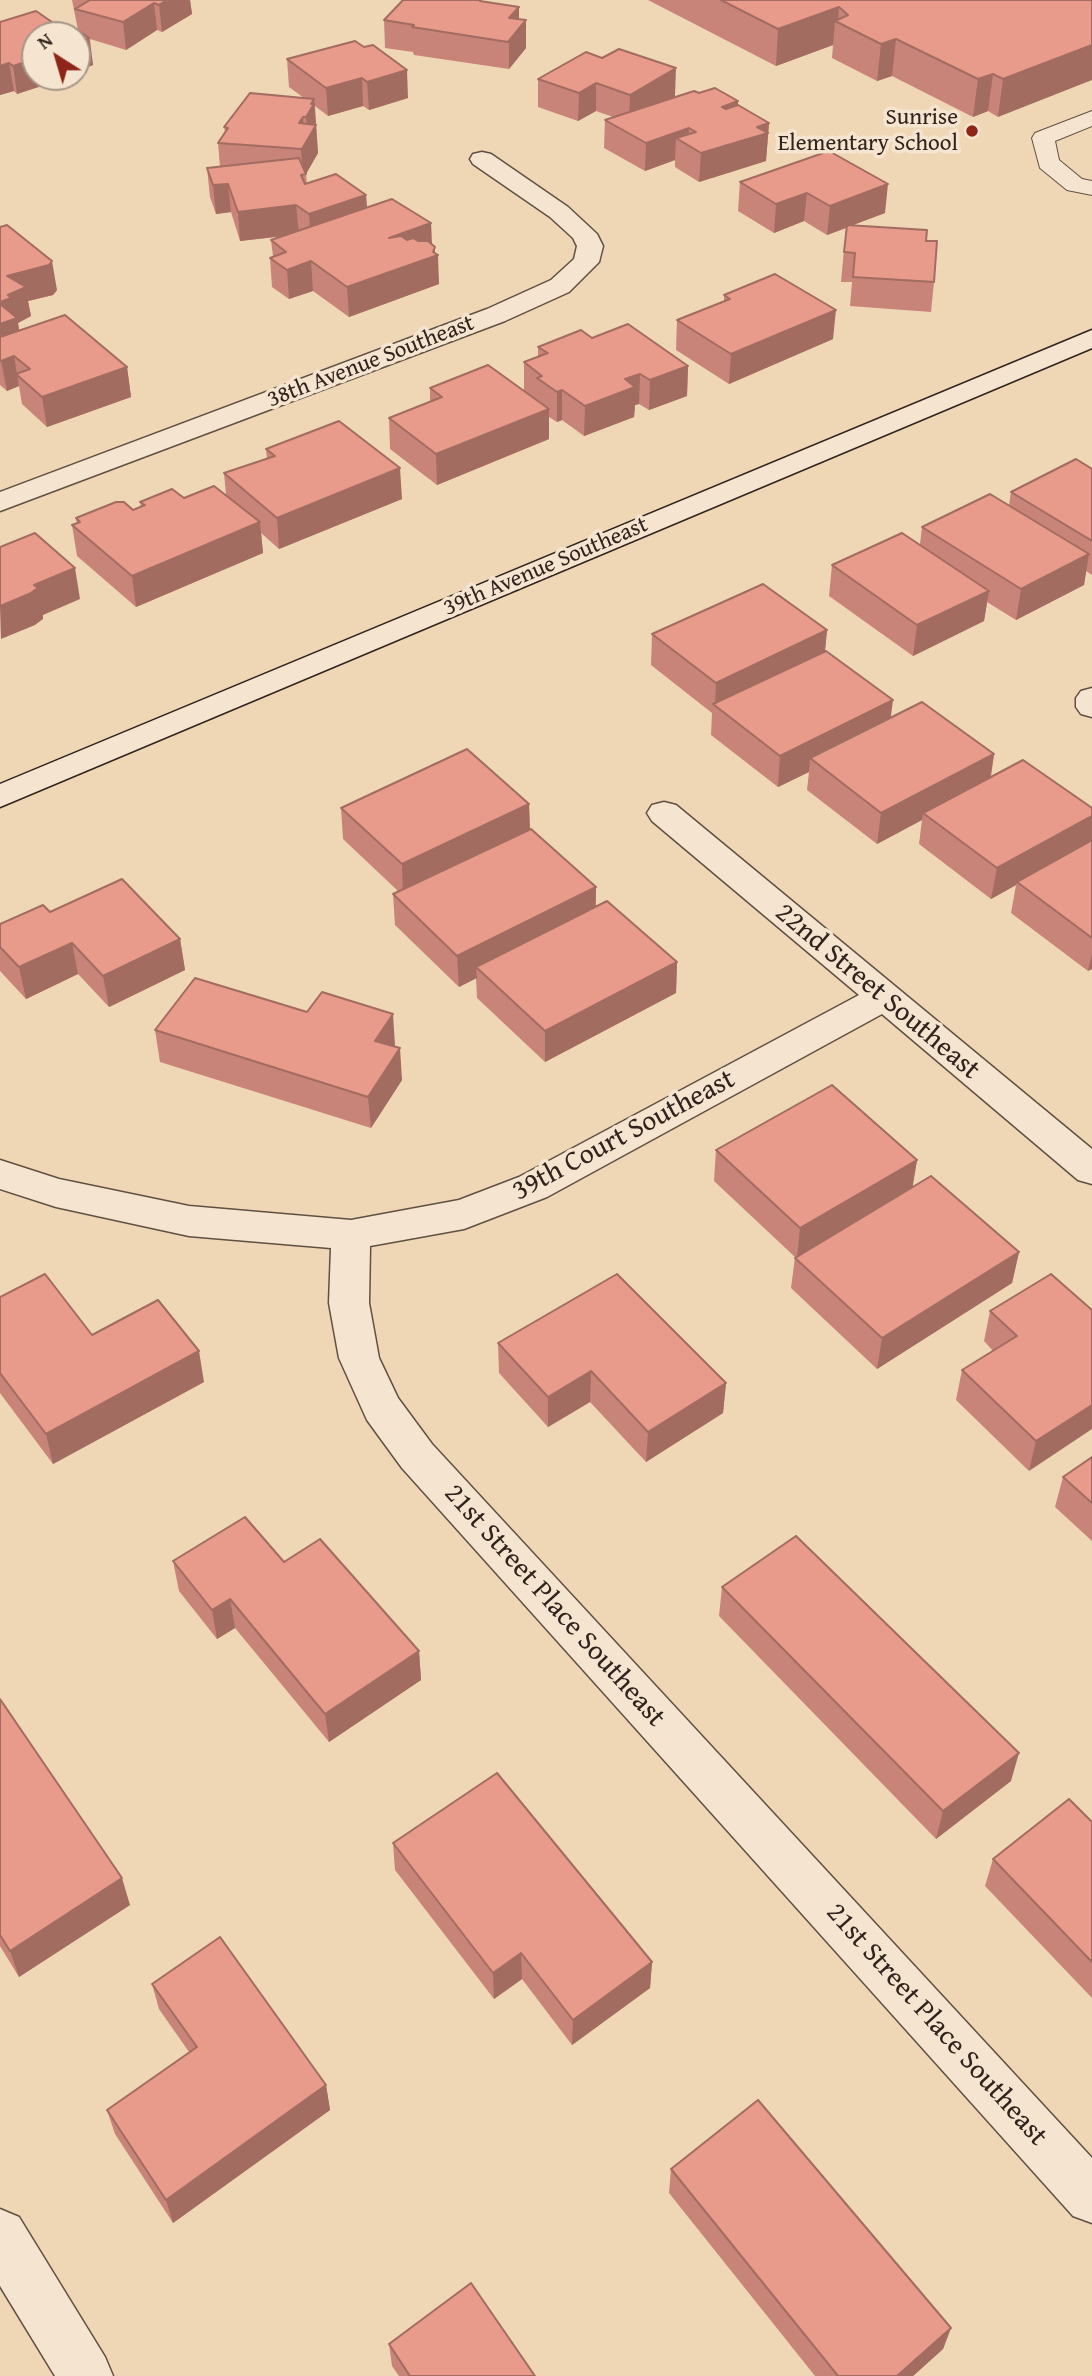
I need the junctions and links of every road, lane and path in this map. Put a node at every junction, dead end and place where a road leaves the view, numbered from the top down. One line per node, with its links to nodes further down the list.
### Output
1 (1092, 118): 3 (lane)
2 (482, 159): 5 (street, 38th Avenue Southeast)
3 (1092, 188)
4 (1092, 338): 6 (street, 39th Avenue Southeast)
5 (1, 501)
6 (0, 796)
7 (664, 813): 8 (street, 22nd Street Southeast)
8 (883, 998): 9 (street, 22nd Street Southeast); 11 (street, 39th Court Southeast)
9 (1092, 1170)
10 (0, 1174): 11 (street)
11 (351, 1235): 12 (street, 21st Street Place Southeast)
12 (1092, 2197)
13 (0, 2236): 14 (street)
14 (86, 2376)

